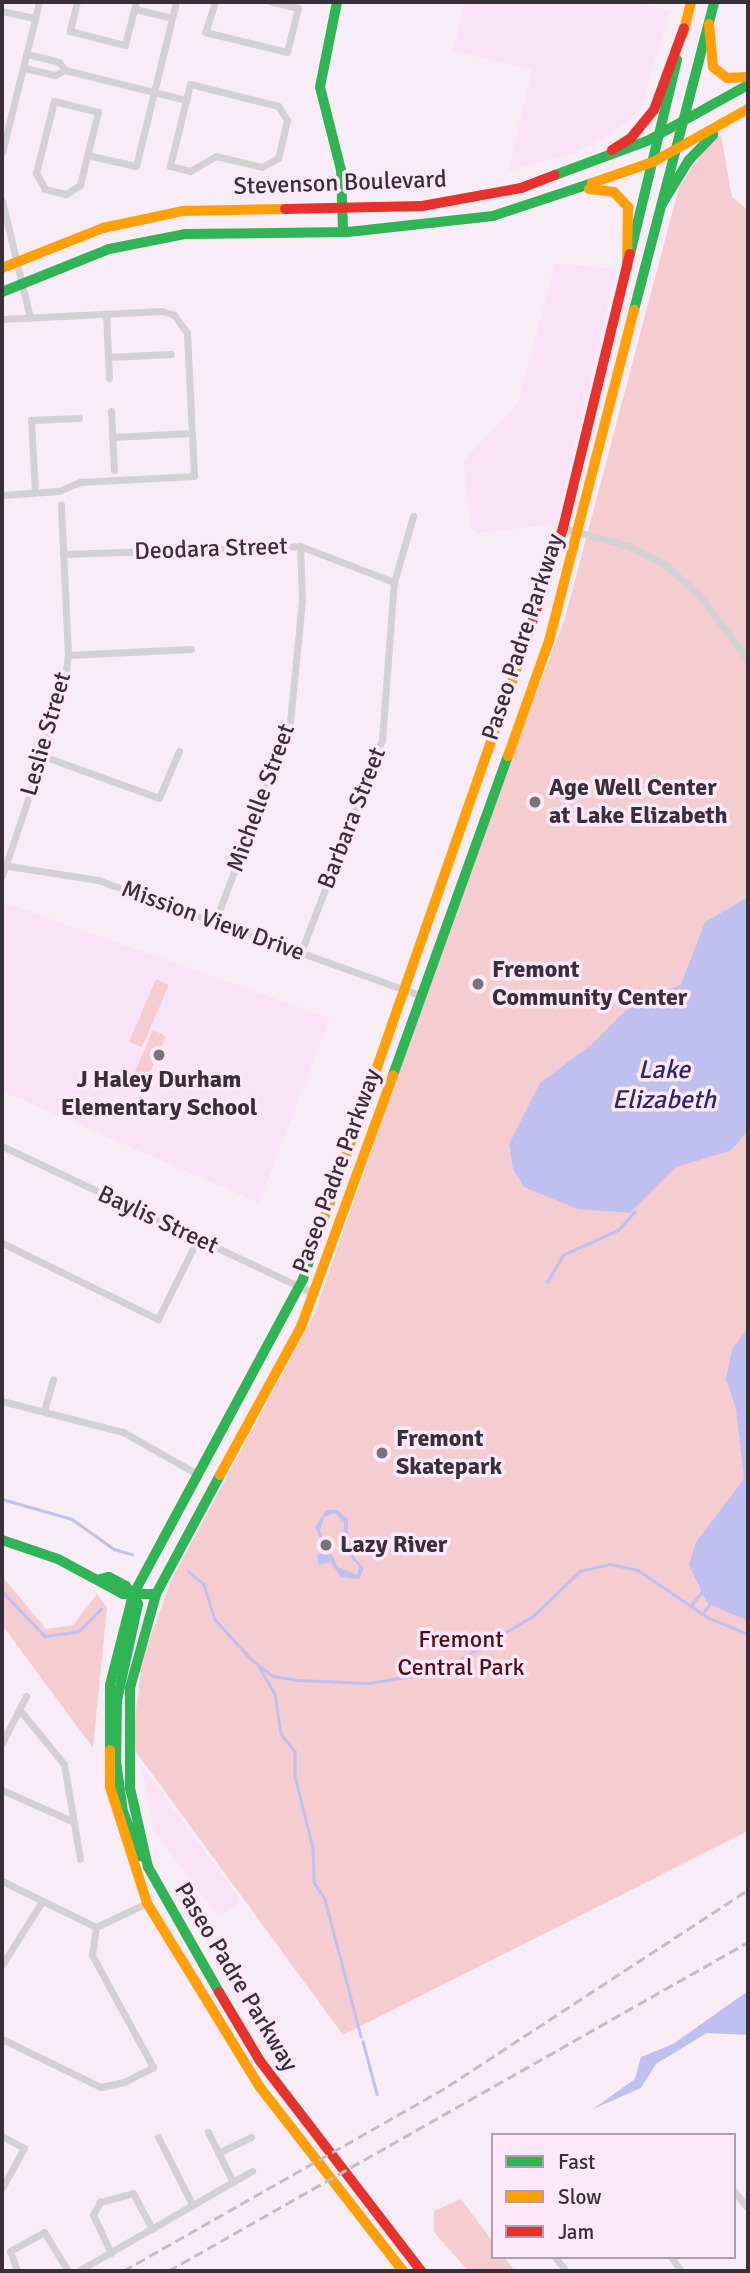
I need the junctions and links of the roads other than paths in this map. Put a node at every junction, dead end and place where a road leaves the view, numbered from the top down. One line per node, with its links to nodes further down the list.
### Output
1 (39, 2): 12 (street)
2 (77, 2): 10 (street)
3 (176, 2): 13 (street)
4 (215, 2): 5 (street)
5 (271, 2)
6 (337, 2): 35 (main road)
7 (691, 2): 15 (main road, Paseo Padre Parkway)
8 (706, 2): 14 (main road)
9 (714, 2): 14 (main road, Paseo Padre Parkway)
10 (135, 5): 13 (street)
11 (2, 11): 12 (street)
12 (35, 18): 16 (street)
13 (172, 18): 21 (street)
14 (709, 24): 19 (main road); 24 (main road, Paseo Padre Parkway)
15 (684, 28): 26 (main road, Paseo Padre Parkway); 31 (main road)
16 (27, 54): 17 (street); 18 (street)
17 (24, 68): 18 (street); 28 (street)
18 (65, 70): 21 (street)
19 (748, 78)
20 (748, 85): 24 (main road, Stevenson Boulevard)
21 (154, 92): 22 (street); 29 (street)
22 (186, 100): 22 (street)
23 (748, 110): 25 (main road, Stevenson Boulevard)
24 (684, 123): 26 (main road, Stevenson Boulevard); 27 (main road, Paseo Padre Parkway)
25 (726, 123): 27 (main road, Stevenson Boulevard); 34 (main road)
26 (660, 135): 30 (main road, Paseo Padre Parkway); 31 (main road, Stevenson Boulevard)
27 (677, 150): 30 (main road, Stevenson Boulevard); 34 (main road, Paseo Padre Parkway)
28 (2, 153)
29 (87, 155): 29 (street)
30 (653, 162): 32 (main road, Stevenson Boulevard); 39 (main road, Paseo Padre Parkway)
31 (575, 171): 35 (main road, Stevenson Boulevard)
32 (582, 189): 36 (main road, Stevenson Boulevard); 39 (main road)
33 (2, 201): 37 (street)
34 (662, 204): 58 (main road, Paseo Padre Parkway)
35 (342, 209): 36 (main road); 37 (main road, Stevenson Boulevard)
36 (343, 232): 40 (main road, Stevenson Boulevard)
37 (18, 259): 38 (main road, Stevenson Boulevard); 40 (street)
38 (2, 268)
39 (627, 269): 57 (main road, Paseo Padre Parkway)
40 (24, 281): 41 (main road, Stevenson Boulevard); 43 (street)
41 (2, 292)
42 (106, 314): 43 (street); 46 (street); 50 (street)
43 (30, 318): 44 (street)
44 (2, 319)
45 (171, 354): 46 (street)
46 (108, 357): 47 (street)
47 (109, 378)
48 (111, 411): 51 (street)
49 (79, 418): 53 (street)
50 (192, 433): 51 (street); 53 (street)
51 (112, 437): 52 (street)
52 (114, 470)
53 (35, 492): 54 (street)
54 (2, 495)
55 (61, 504): 60 (street, Leslie Street)
56 (413, 516): 61 (street, Barbara Street)
57 (563, 528): 58 (street); 71 (main road, Paseo Padre Parkway)
58 (579, 532): 64 (street); 72 (main road, Paseo Padre Parkway)
59 (300, 546): 60 (street, Deodara Street); 61 (street, Deodara Street); 69 (street, Michelle Street)
60 (63, 554): 63 (street, Leslie Street)
61 (394, 582): 70 (street, Barbara Street)
62 (191, 649): 63 (street)
63 (68, 655): 66 (street, Leslie Street)
64 (748, 660)
65 (179, 751): 66 (street)
66 (43, 756): 67 (street, Leslie Street)
67 (3, 865): 68 (street, Leslie Street); 69 (street, Mission View Drive)
68 (2, 876)
69 (215, 922): 70 (street, Mission View Drive)
70 (301, 952): 71 (street, Mission View Drive)
71 (403, 989): 72 (street, Mission View Drive); 76 (main road, Paseo Padre Parkway)
72 (420, 995): 77 (main road, Paseo Padre Parkway)
73 (2, 1146): 74 (street, Baylis Street)
74 (198, 1238): 75 (street); 76 (street, Baylis Street)
75 (2, 1242)
76 (299, 1287): 77 (street, Baylis Street); 81 (main road, Paseo Padre Parkway)
77 (314, 1294): 83 (main road, Paseo Padre Parkway)
78 (53, 1379): 80 (street)
79 (2, 1401): 80 (street)
80 (44, 1411): 81 (street)
81 (199, 1475): 84 (main road, Paseo Padre Parkway)
82 (2, 1540): 84 (main road)
83 (156, 1594): 84 (main road); 91 (main road, Paseo Padre Parkway)
84 (133, 1595): 91 (main road); 94 (main road, Paseo Padre Parkway)
85 (26, 1696): 86 (street)
86 (22, 1713): 87 (street); 89 (street)
87 (2, 1743)
88 (2, 1790): 89 (street)
89 (72, 1821): 90 (street)
90 (80, 1859)
91 (148, 1867): 115 (main road, Paseo Padre Parkway)
92 (2, 1881): 93 (street)
93 (41, 1903): 95 (street); 96 (street)
94 (147, 1903): 95 (street); 114 (main road, Paseo Padre Parkway)
95 (96, 1927): 97 (street)
96 (2, 1965)
97 (2, 2039)
98 (208, 2132): 102 (street)
99 (2, 2136): 105 (street)
100 (158, 2137): 107 (street)
101 (251, 2137): 102 (street)
102 (218, 2153): 104 (street)
103 (252, 2171): 104 (street)
104 (233, 2182): 107 (street)
105 (2, 2188)
106 (736, 2193): 108 (street)
107 (193, 2206): 109 (street)
108 (748, 2208)
109 (152, 2229): 110 (street); 110 (street)
110 (111, 2253): 113 (street)
111 (16, 2271): 112 (street)
112 (68, 2271)
113 (78, 2271)
114 (403, 2271)
115 (421, 2271)

